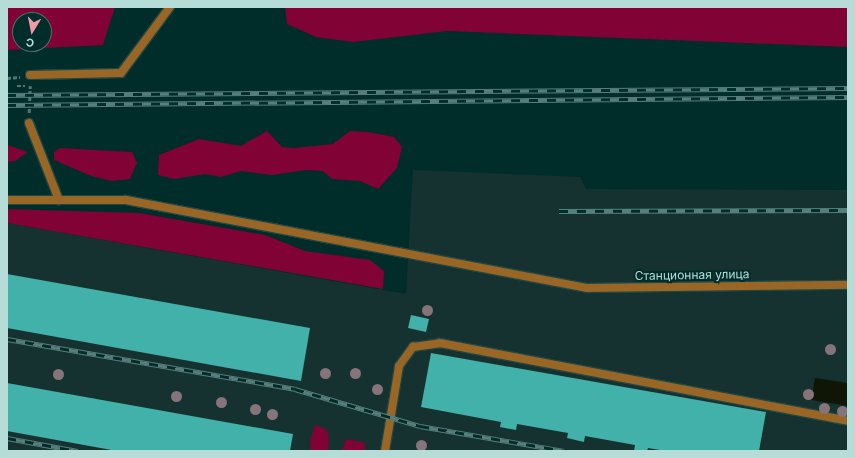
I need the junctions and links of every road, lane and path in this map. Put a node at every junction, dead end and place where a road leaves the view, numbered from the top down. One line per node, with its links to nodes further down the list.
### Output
1 (170, 7): 4 (street)
2 (7, 78): 3 (path)
3 (18, 78)
4 (30, 78): 5 (path)
5 (29, 123): 7 (street)
6 (7, 200): 7 (street, Станционная улица)
7 (59, 200): 8 (street, Станционная улица)
8 (848, 285)
9 (848, 421): 10 (street)
10 (385, 451)

